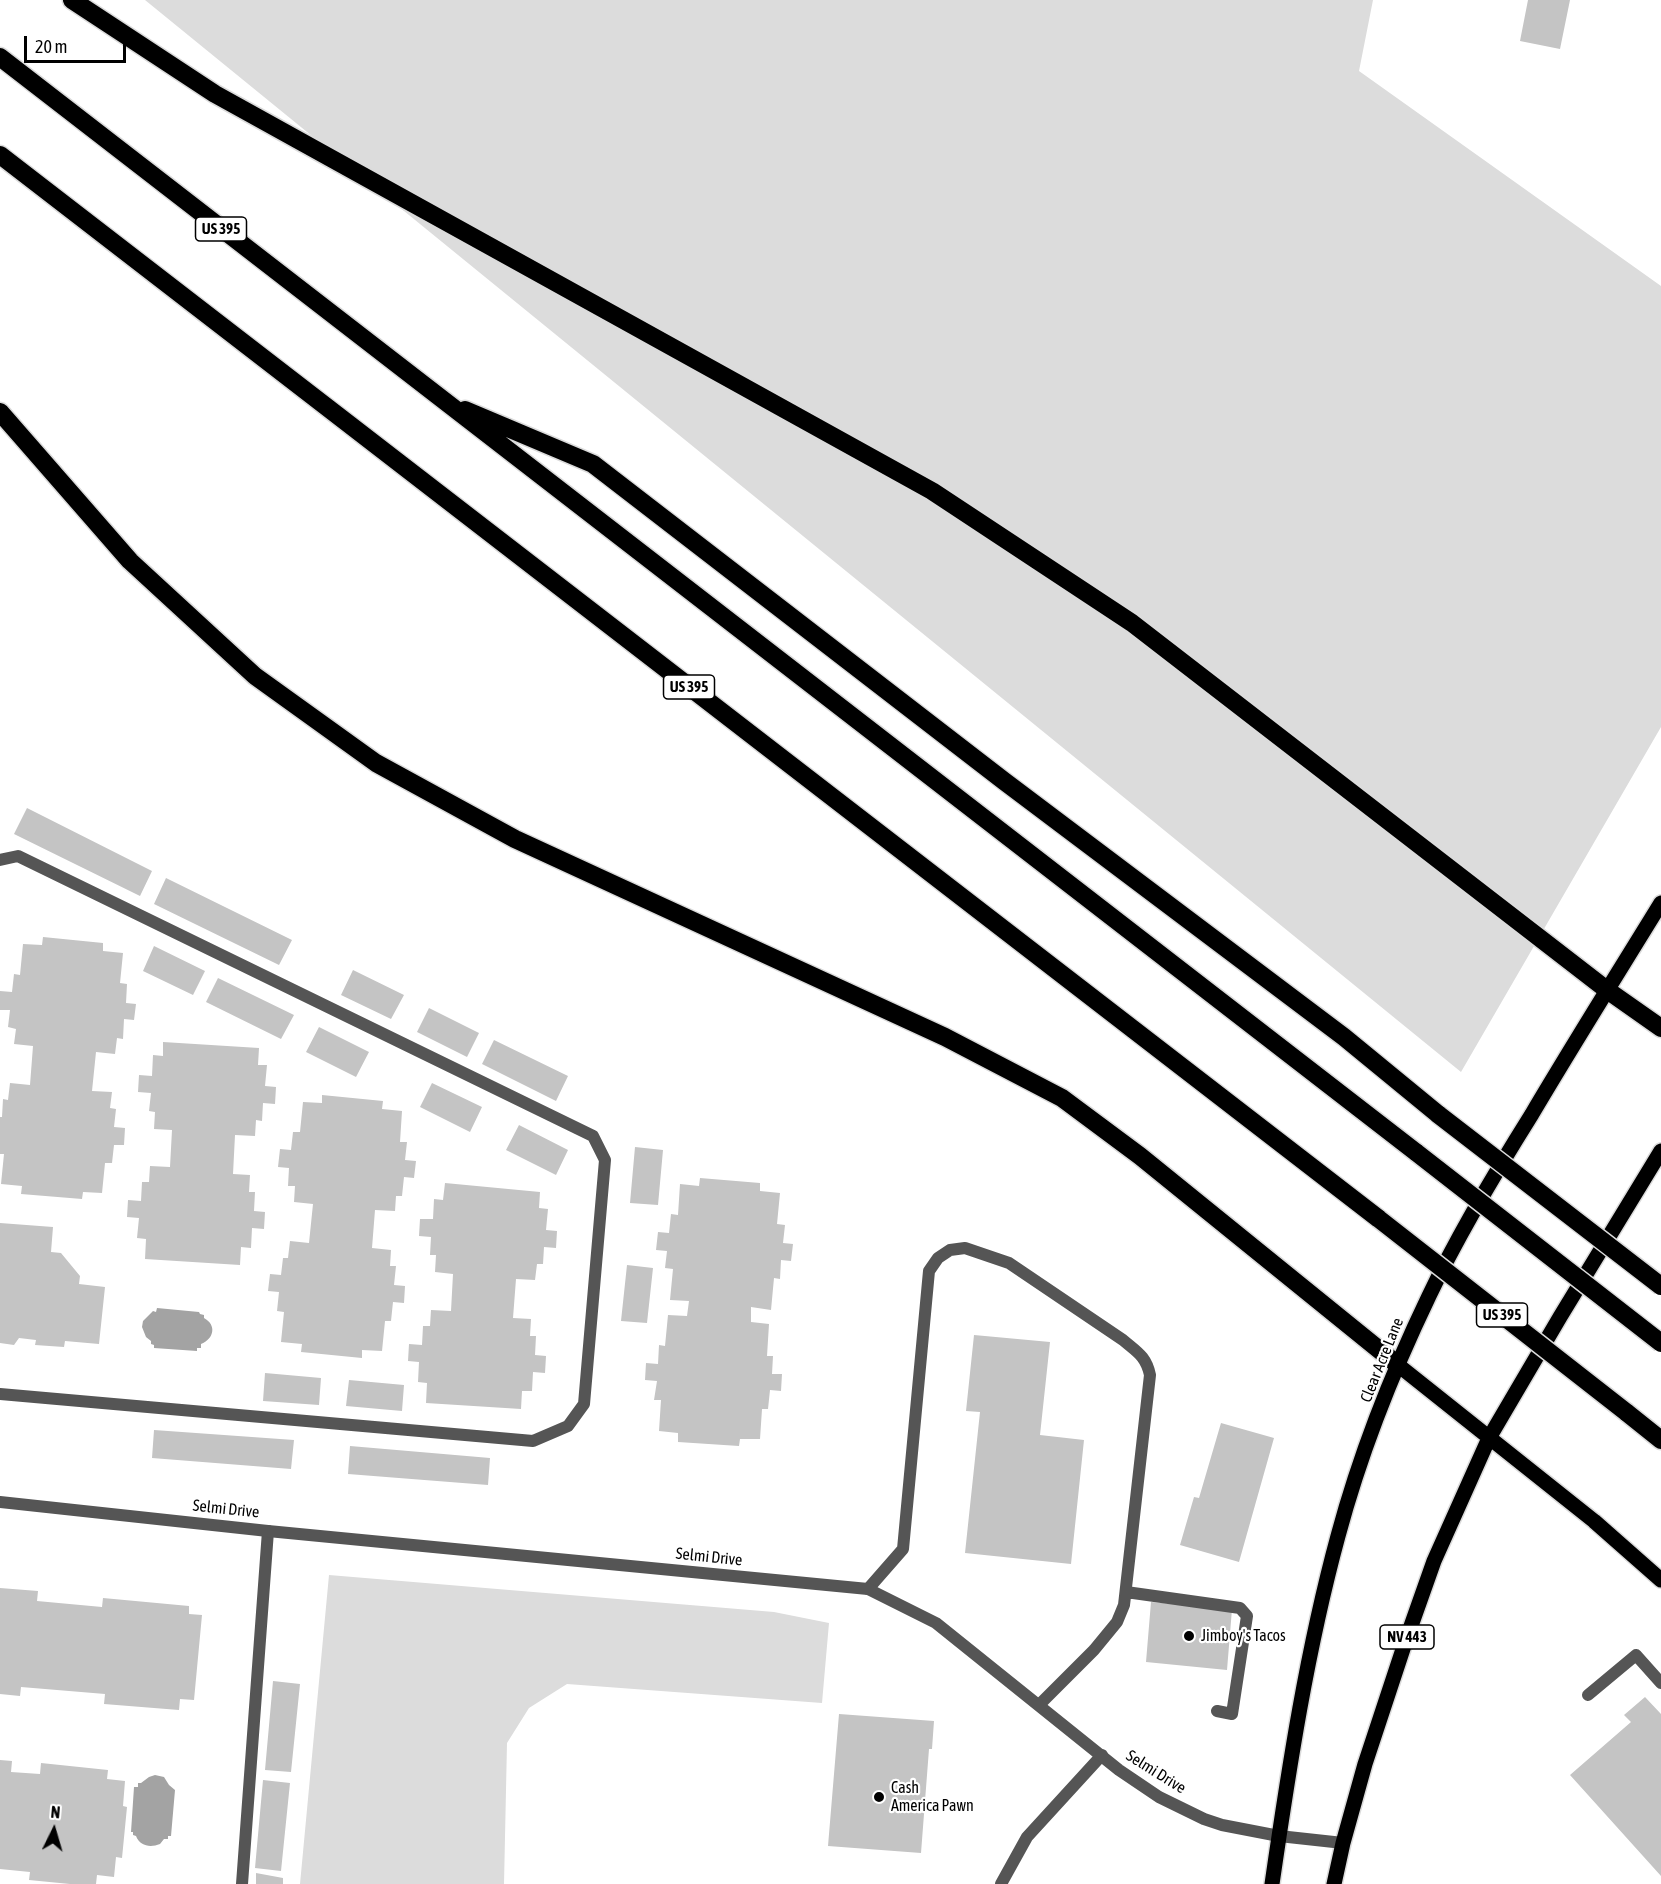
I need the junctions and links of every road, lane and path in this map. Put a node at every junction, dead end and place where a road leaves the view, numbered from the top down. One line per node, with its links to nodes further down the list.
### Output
1 (72, 0): 8 (highway)
2 (0, 57): 4 (highway, US 395)
3 (0, 155): 16 (highway, US 395, bridge)
4 (442, 400): 11 (highway, bridge); 12 (highway, US 395, bridge)
5 (0, 412): 13 (highway)
6 (0, 860): 14 (street)
7 (1661, 903): 8 (main road, Clear Acre Lane)
8 (1607, 990): 9 (highway); 13 (main road, Clear Acre Lane)
9 (1661, 1028)
10 (1661, 1151): 15 (main road, NV 443)
11 (1661, 1286)
12 (1661, 1343)
13 (1398, 1365): 15 (main road); 27 (main road, Clear Acre Lane)
14 (0, 1395)
15 (1489, 1438): 19 (main road); 28 (main road, NV 443)
16 (1661, 1440)
17 (0, 1502): 18 (street, Selmi Drive)
18 (268, 1531): 20 (street, Selmi Drive); 29 (street)
19 (1661, 1580)
20 (868, 1589): 21 (street); 24 (street, Selmi Drive)
21 (1126, 1592): 24 (street); 25 (street)
22 (1661, 1683): 23 (street)
23 (1588, 1695)
24 (1039, 1705): 26 (street, Selmi Drive)
25 (1217, 1711)
26 (1102, 1755): 27 (street, Selmi Drive); 30 (street)
27 (1279, 1836): 28 (street, Selmi Drive); 31 (main road, Clear Acre Lane)
28 (1343, 1843): 32 (main road, NV 443)
29 (242, 1884)
30 (1001, 1884)
31 (1272, 1884)
32 (1334, 1884)

